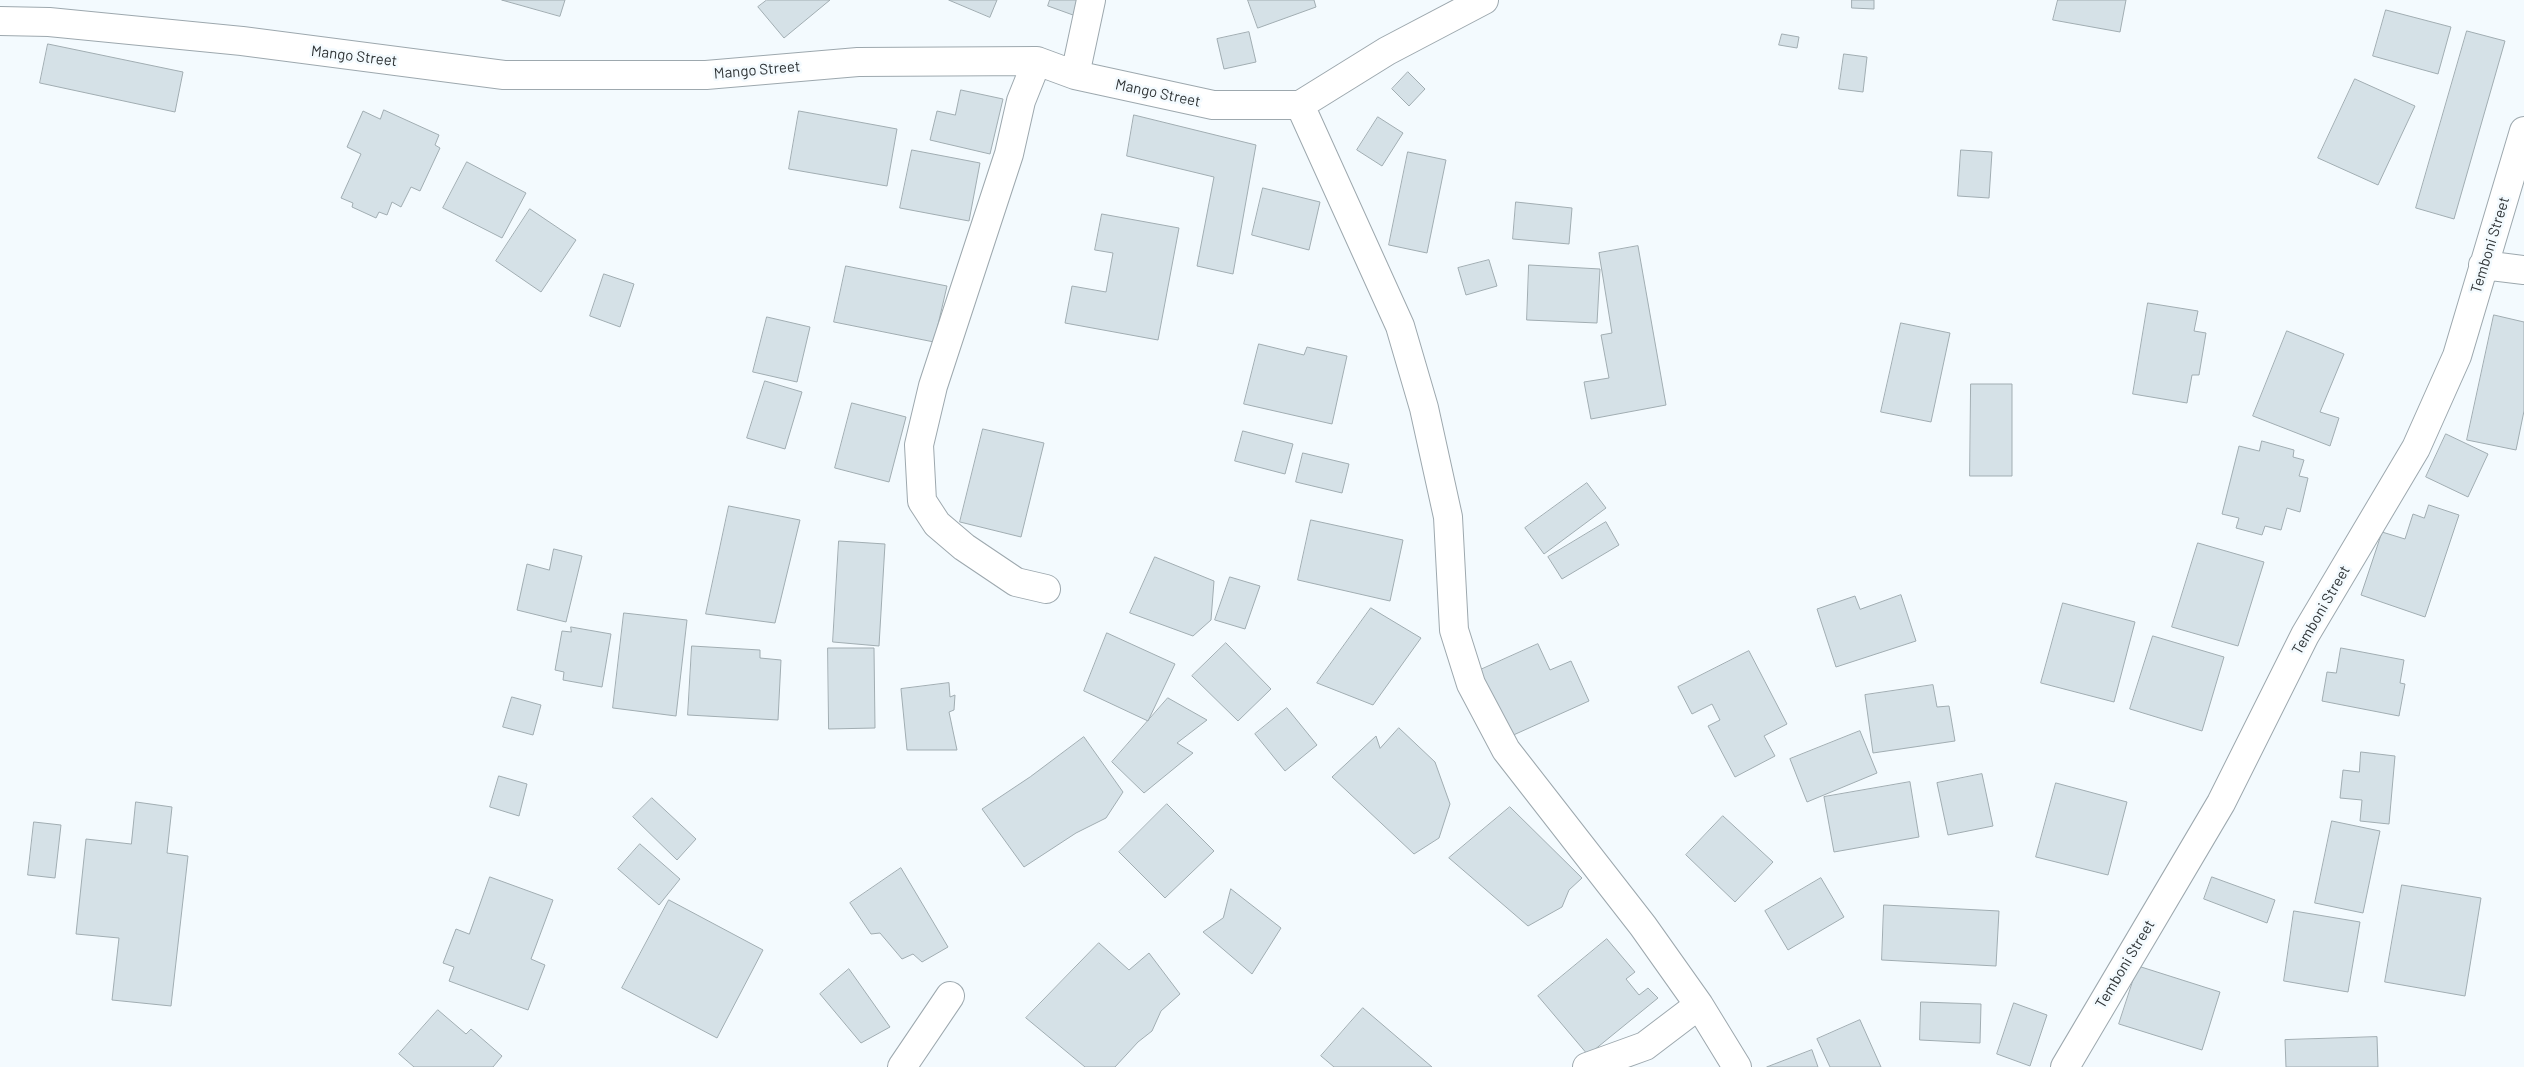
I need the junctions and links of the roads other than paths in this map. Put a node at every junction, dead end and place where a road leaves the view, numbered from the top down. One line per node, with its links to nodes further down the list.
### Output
1 (1091, 0): 5 (street)
2 (1484, 0): 6 (street)
3 (0, 21): 4 (street, Mango Street)
4 (1037, 61): 5 (street, Mango Street); 10 (street)
5 (1075, 75): 6 (street, Mango Street)
6 (1300, 104): 12 (street)
7 (2524, 131): 8 (street, Temboni Street)
8 (2483, 265): 9 (street); 16 (street, Temboni Street)
9 (2524, 270)
10 (1046, 589)
11 (950, 996): 13 (street)
12 (1699, 1005): 14 (street); 15 (street)
13 (902, 1067)
14 (1587, 1067)
15 (1737, 1067)
16 (2065, 1067)

